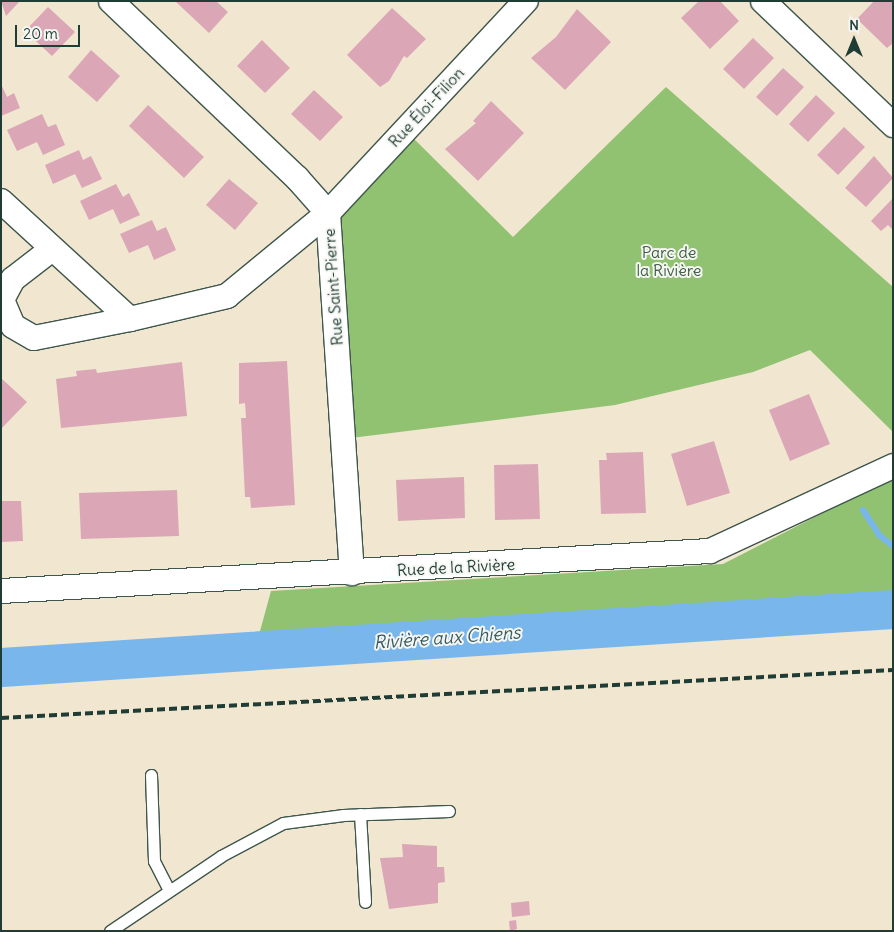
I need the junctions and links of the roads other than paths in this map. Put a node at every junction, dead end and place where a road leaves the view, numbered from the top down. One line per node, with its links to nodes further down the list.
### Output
1 (111, 1): 6 (street, Rue Saint-Pierre)
2 (526, 1): 6 (street, Rue Éloi-Filion)
3 (763, 1): 4 (street)
4 (893, 125)
5 (1, 201): 7 (street)
6 (328, 214): 8 (street, Rue Éloi-Filion); 10 (street, Rue Saint-Pierre)
7 (52, 249): 8 (street); 8 (street, Rue Éloi-Filion)
8 (130, 319)
9 (893, 466): 10 (street, Rue de la Rivière)
10 (352, 573): 11 (street, Rue de la Rivière)
11 (1, 591)
12 (151, 776): 15 (lane)
13 (449, 811): 14 (lane)
14 (360, 814): 15 (lane); 16 (lane)
15 (168, 890): 17 (lane)
16 (365, 902)
17 (110, 931)

